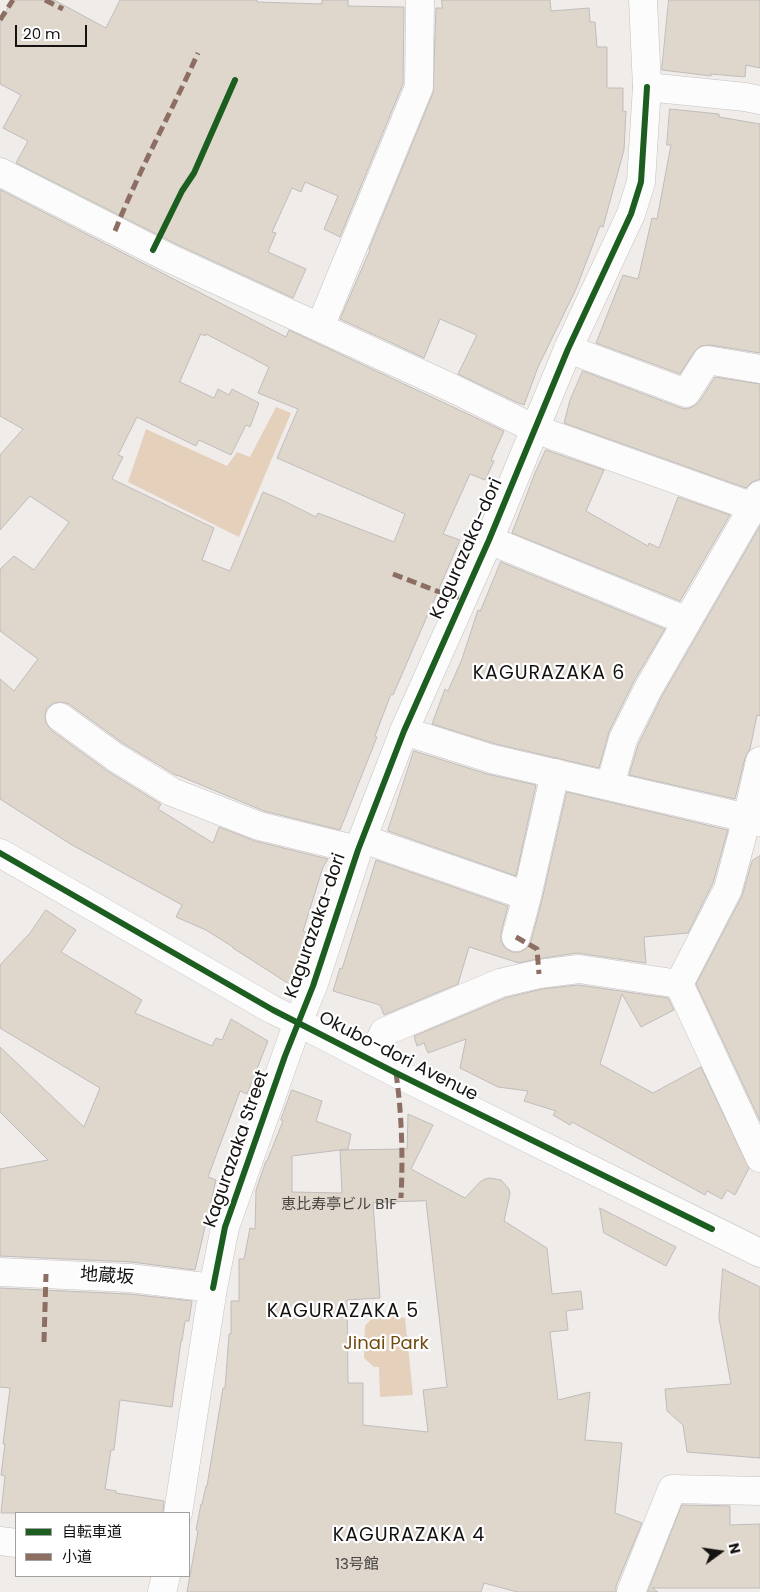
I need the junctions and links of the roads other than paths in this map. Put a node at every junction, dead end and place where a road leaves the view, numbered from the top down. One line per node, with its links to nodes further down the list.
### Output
1 (420, 0): 6 (street)
2 (643, 0): 3 (street, Kagurazaka-dori)
3 (648, 87): 4 (street); 7 (street, Kagurazaka-dori)
4 (760, 100)
5 (0, 172): 6 (street)
6 (320, 327): 9 (street)
7 (568, 349): 8 (street); 9 (street, Kagurazaka-dori)
8 (760, 369)
9 (535, 429): 10 (street); 11 (street, Kagurazaka-dori)
10 (757, 501): 12 (street)
11 (489, 540): 12 (street); 14 (street, Kagurazaka-dori)
12 (687, 621): 17 (street)
13 (60, 717): 19 (street)
14 (404, 731): 16 (street); 19 (street, Kagurazaka-dori)
15 (760, 761): 18 (street)
16 (555, 773): 17 (street); 21 (street)
17 (610, 786): 18 (street)
18 (754, 820): 23 (street)
19 (361, 844): 21 (street); 24 (street, Kagurazaka-dori)
20 (0, 853): 24 (street, Okubo-dori Avenue)
21 (527, 896): 22 (street)
22 (516, 937)
23 (679, 984): 25 (street); 26 (street)
24 (298, 1022): 25 (street, Okubo-dori Avenue); 29 (street, Kagurazaka Street)
25 (370, 1060): 27 (street, Okubo-dori Avenue)
26 (760, 1158)
27 (760, 1252)
28 (0, 1272): 29 (street, 地蔵坂)
29 (213, 1288): 31 (street, Kagurazaka Street)
30 (760, 1491): 36 (street)
31 (178, 1512)
32 (0, 1541): 33 (street)
33 (15, 1543)
34 (166, 1577): 35 (street)
35 (162, 1592)
36 (631, 1592)

